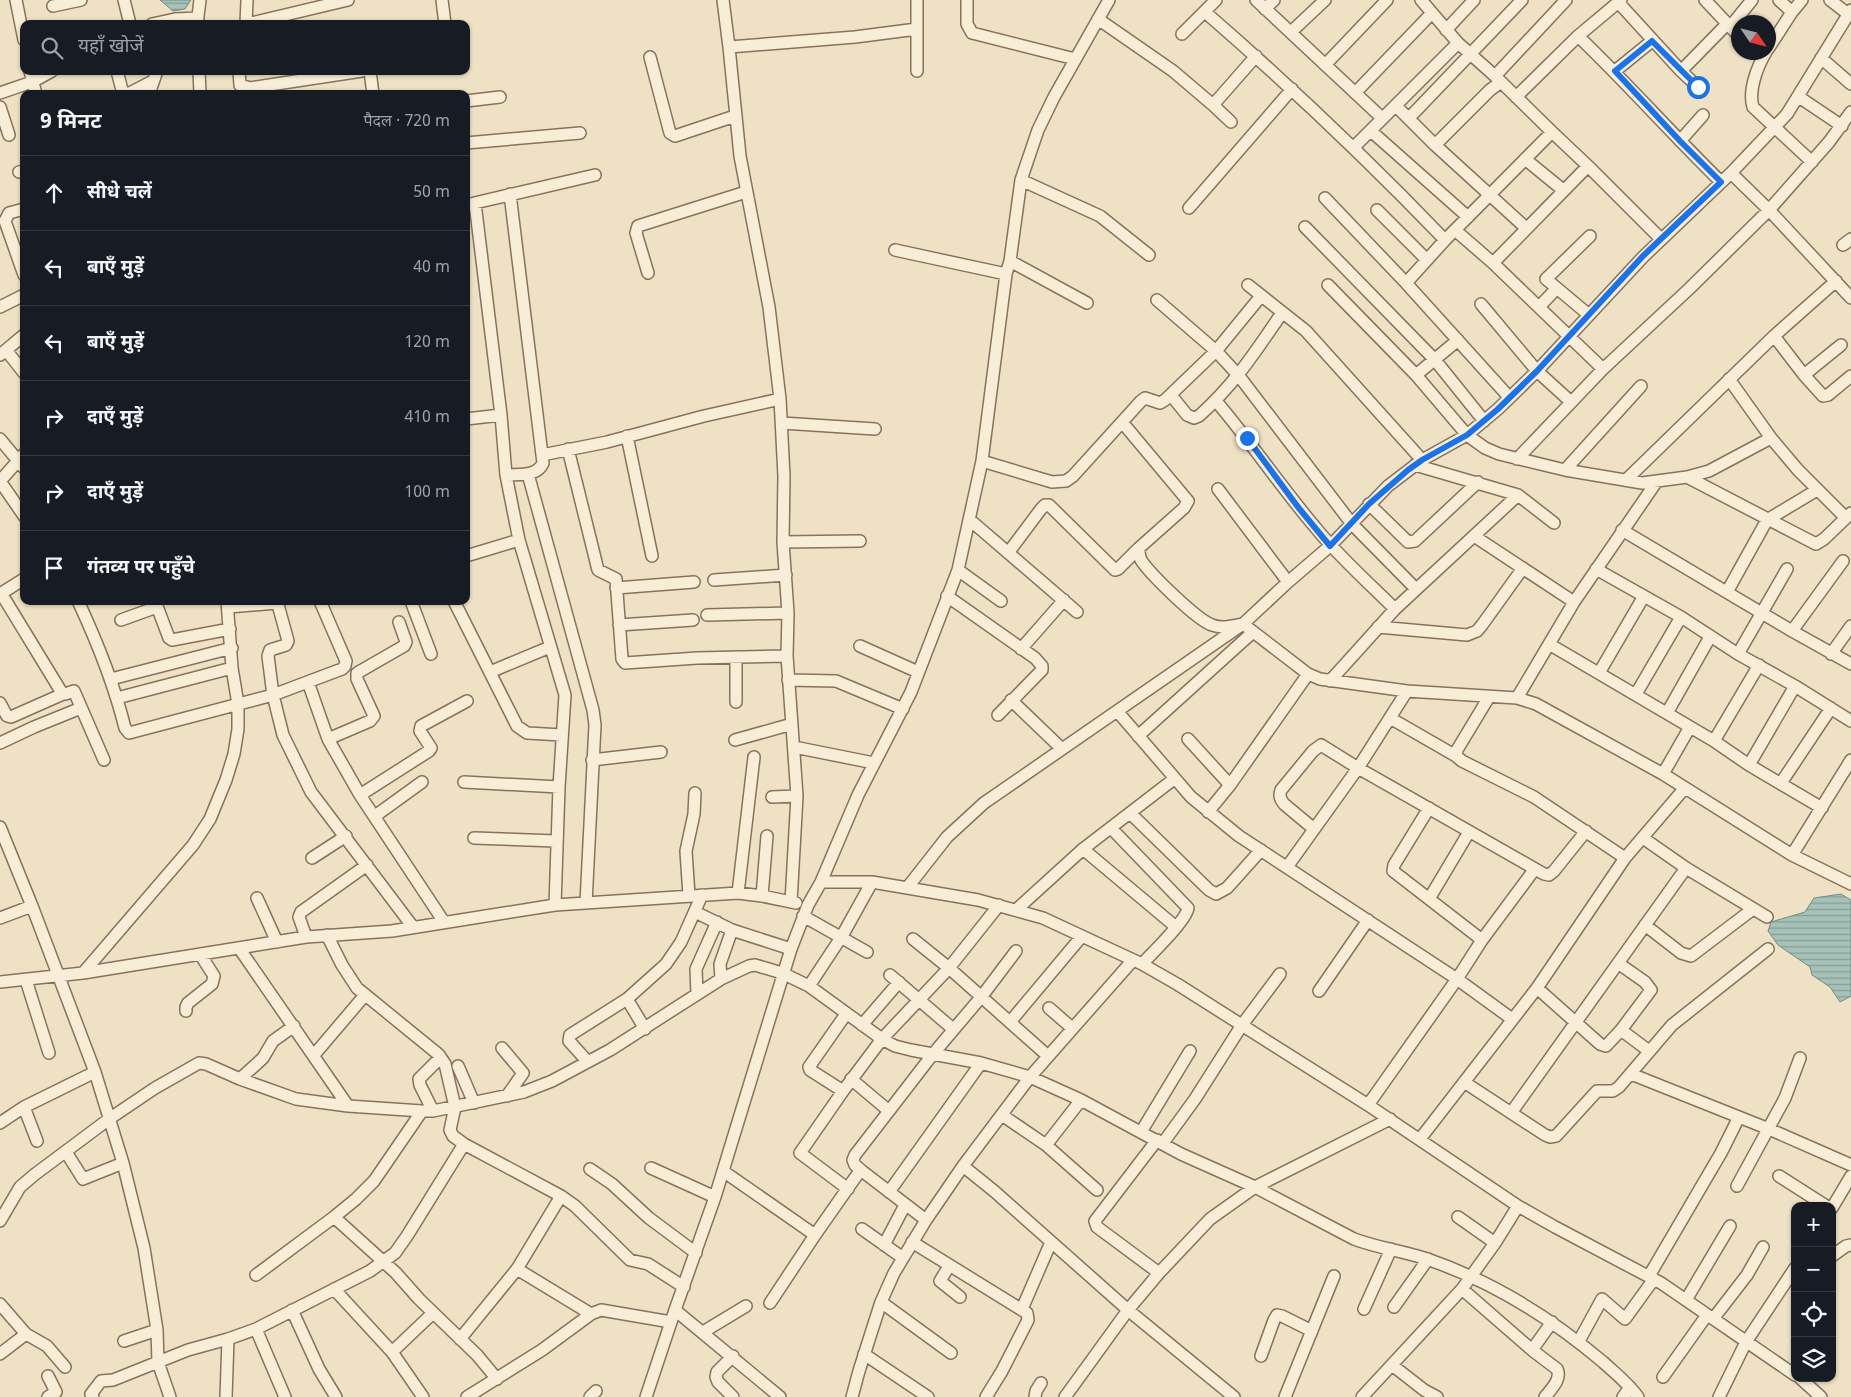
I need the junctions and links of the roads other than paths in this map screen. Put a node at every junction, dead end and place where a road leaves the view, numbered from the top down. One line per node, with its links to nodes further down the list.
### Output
1 (16, 0): 34 (street)
2 (81, 0): 27 (street)
3 (124, 0): 35 (street)
4 (200, 0): 36 (street)
5 (247, 0): 37 (street)
6 (348, 0): 38 (street)
7 (442, 0): 39 (street)
8 (723, 0): 50 (street)
9 (917, 0): 41 (street)
10 (967, 0): 55 (street)
11 (1109, 0): 33 (street)
12 (1216, 0): 29 (street)
13 (1256, 0): 28 (street)
14 (1274, 0): 28 (street)
15 (1325, 0): 44 (street)
16 (1387, 0): 57 (street)
17 (1474, 0): 43 (street)
18 (1522, 0): 51 (street)
19 (1566, 0): 68 (street)
20 (1705, 0): 40 (street)
21 (1752, 0): 40 (street)
22 (1779, 0): 30 (street)
23 (1802, 0): 30 (street)
24 (1830, 0): 31 (street)
25 (1423, 1): 32 (street)
26 (1619, 1): 47 (street); 48 (street)
27 (53, 6)
28 (1265, 9): 44 (street)
29 (1205, 12): 45 (street); 52 (street)
30 (1792, 12): 46 (street)
31 (1849, 12): 54 (street)
32 (1432, 13): 43 (street); 81 (street)
33 (1098, 19): 55 (street); 86 (street)
34 (20, 20)
35 (129, 20)
36 (198, 20)
37 (247, 20)
38 (264, 20)
39 (444, 20)
40 (1728, 26): 42 (street); 60 (street)
41 (917, 29): 50 (street); 58 (street)
42 (1731, 29)
43 (1446, 30): 49 (street)
44 (1291, 32): 57 (street)
45 (1182, 34)
46 (1776, 35)
47 (1578, 36): 59 (street); 83 (street)
48 (1652, 41): 59 (street); 60 (street)
49 (1458, 43): 51 (street); 87 (street)
50 (730, 47): 91 (street)
51 (1471, 55): 68 (street); 93 (street)
52 (1256, 56): 71 (street); 86 (street)
53 (650, 57): 91 (street)
54 (1821, 58): 69 (street); 84 (street)
55 (1075, 59): 110 (street)
56 (1762, 60): 96 (street)
57 (1325, 65): 81 (street)
58 (917, 71)
59 (1615, 71): 101 (street)
60 (1681, 71): 70 (street)
61 (118, 75): 73 (street)
62 (199, 75): 76 (street)
63 (239, 75): 77 (street)
64 (340, 75): 78 (street)
65 (371, 75): 79 (street)
66 (31, 76): 72 (street); 80 (street)
67 (155, 76): 74 (street); 75 (street)
68 (1498, 79): 83 (street); 103 (street)
69 (1851, 84)
70 (1698, 87)
71 (1292, 89): 104 (street); 118 (street)
72 (35, 90)
73 (122, 90)
74 (134, 90)
75 (150, 90)
76 (200, 90)
77 (250, 90)
78 (258, 90)
79 (372, 90)
80 (0, 92)
81 (1354, 93): 92 (street)
82 (500, 97): 85 (street)
83 (1516, 97): 98 (street)
84 (1799, 97): 95 (street); 96 (street)
85 (470, 101)
86 (1214, 105): 94 (street)
87 (1396, 106): 92 (street); 93 (street)
88 (0, 108): 100 (street)
89 (1851, 112): 95 (street)
90 (1703, 115): 101 (street)
91 (735, 116): 113 (street)
92 (1382, 118): 97 (street)
93 (1409, 118): 103 (street)
94 (1232, 122)
95 (1842, 126): 106 (street)
96 (1774, 128): 106 (street); 108 (street)
97 (1371, 131): 104 (street); 122 (street)
98 (1552, 132): 105 (street); 107 (street)
99 (580, 133): 102 (street)
100 (8, 135)
101 (1680, 141): 111 (street)
102 (470, 143)
103 (1435, 145): 115 (street)
104 (1353, 148): 128 (street)
105 (1525, 160): 112 (street); 115 (street)
106 (1812, 162): 121 (street)
107 (1588, 166): 112 (street); 127 (street)
108 (1731, 172): 111 (street); 121 (street)
109 (594, 175): 114 (street)
110 (1020, 180): 130 (street); 132 (street)
111 (1721, 182): 127 (street)
112 (1564, 190): 124 (street)
113 (746, 192): 135 (street); 171 (street)
114 (510, 194): 117 (street); 185 (street)
115 (1490, 195): 122 (street); 124 (street)
116 (1325, 198): 138 (street)
117 (470, 204): 174 (street)
118 (1188, 208)
119 (20, 210): 134 (street)
120 (1377, 210): 131 (street)
121 (1769, 210): 137 (street); 161 (street)
122 (1468, 217): 125 (street)
123 (1305, 227): 159 (street)
124 (1526, 228): 133 (street)
125 (1455, 230): 128 (street); 133 (street)
126 (1590, 236): 141 (street)
127 (1661, 239): 151 (street)
128 (1445, 240): 131 (street)
129 (895, 250): 136 (street)
130 (1150, 255)
131 (1426, 260): 138 (street)
132 (1010, 261): 136 (street); 146 (street)
133 (1493, 263): 149 (street)
134 (20, 264)
135 (648, 273)
136 (1006, 274): 188 (street)
137 (1836, 281): 144 (street); 152 (street)
138 (1406, 282): 155 (street)
139 (1248, 285): 142 (street)
140 (1328, 285): 163 (street)
141 (1556, 289): 149 (street); 151 (street)
142 (1261, 296): 150 (street); 157 (street)
143 (20, 297): 148 (street)
144 (1851, 298)
145 (1157, 300): 157 (street)
146 (1087, 303)
147 (1481, 304): 162 (street)
148 (0, 307)
149 (1539, 307): 154 (street)
150 (1282, 313): 165 (street); 189 (street)
151 (1589, 315): 154 (street)
152 (1774, 336): 164 (street); 167 (street)
153 (20, 338): 158 (street)
154 (1569, 338): 161 (street); 162 (street)
155 (1458, 340): 159 (street); 170 (street)
156 (1841, 345): 164 (street)
157 (1216, 351): 165 (street); 169 (street)
158 (3, 352): 160 (street)
159 (1435, 360): 163 (street); 176 (street)
160 (20, 369)
161 (1602, 369): 173 (street)
162 (1537, 371): 170 (street); 173 (street)
163 (1416, 375): 180 (street)
164 (1804, 375): 166 (street)
165 (1239, 376): 172 (street); 208 (street)
166 (1851, 376)
167 (1730, 379): 182 (street); 195 (street)
168 (1641, 386): 191 (street)
169 (1171, 395): 172 (street); 177 (street)
170 (1509, 397): 176 (street)
171 (780, 399): 178 (street); 181 (street)
172 (1216, 401): 214 (street)
173 (1571, 402): 187 (street)
174 (501, 415): 175 (street); 193 (street)
175 (470, 419)
176 (1484, 421): 180 (street)
177 (1122, 422): 188 (street); 215 (street)
178 (782, 423): 179 (street); 213 (street)
179 (875, 429)
180 (1467, 435): 187 (street); 189 (street)
181 (627, 436): 184 (street); 218 (street)
182 (1772, 438): 194 (street); 200 (street)
183 (0, 439): 186 (street)
184 (568, 449): 185 (street); 229 (street)
185 (542, 455): 192 (street)
186 (20, 459)
187 (1517, 459): 191 (street)
188 (982, 461): 205 (street)
189 (1419, 462): 198 (street); 202 (street)
190 (20, 463): 196 (street)
191 (1564, 470): 195 (street)
192 (528, 474): 193 (street); 320 (street)
193 (506, 475): 211 (street)
194 (1688, 477): 197 (street); 206 (street)
195 (1626, 480): 197 (street)
196 (0, 481): 203 (street)
197 (1657, 481): 209 (street)
198 (1478, 482): 201 (street); 202 (street)
199 (1218, 489): 228 (street)
200 (1817, 490): 204 (street); 206 (street)
201 (1518, 495): 207 (street); 210 (street)
202 (1369, 504): 208 (street)
203 (20, 510)
204 (1848, 515): 206 (street)
205 (970, 520): 216 (street); 223 (street)
206 (1767, 520): 231 (street)
207 (1554, 522)
208 (1352, 524): 214 (street); 230 (street)
209 (1622, 530): 222 (street); 231 (street)
210 (1474, 536): 220 (street); 230 (street)
211 (519, 540): 217 (street); 265 (street)
212 (860, 540): 213 (street)
213 (784, 542): 224 (street)
214 (1330, 546): 228 (street); 246 (street)
215 (1139, 548): 216 (street); 255 (street)
216 (1008, 553): 235 (street)
217 (470, 555)
218 (652, 556)
219 (1843, 562): 261 (street)
220 (1523, 568): 237 (street); 258 (street)
221 (1787, 568): 249 (street)
222 (1596, 569): 234 (street); 237 (street)
223 (958, 570): 233 (street); 236 (street)
224 (786, 575): 225 (street); 248 (street)
225 (714, 580)
226 (20, 582): 232 (street)
227 (694, 582): 229 (street)
228 (1288, 582): 255 (street)
229 (616, 588): 256 (street)
230 (1416, 589): 246 (street)
231 (1727, 592): 249 (street)
232 (1, 594): 286 (street)
233 (947, 596): 267 (street); 277 (street)
234 (1644, 596): 251 (street); 278 (street)
235 (1064, 600): 247 (street); 267 (street)
236 (1001, 601)
237 (1574, 602): 263 (street)
238 (81, 605): 280 (street)
239 (154, 605): 252 (street)
240 (156, 605): 259 (street)
241 (228, 605): 259 (street)
242 (278, 605): 288 (street)
243 (322, 605): 283 (street)
244 (413, 605): 268 (street)
245 (456, 605): 276 (street)
246 (1395, 609): 258 (street)
247 (1077, 612)
248 (788, 613): 250 (street); 271 (street)
249 (1762, 614): 261 (street); 269 (street)
250 (707, 615)
251 (1681, 617): 262 (street); 287 (street)
252 (121, 620)
253 (693, 620): 256 (street)
254 (399, 622): 310 (street)
255 (1243, 624): 260 (street); 300 (street)
256 (619, 625): 272 (street)
257 (1851, 626): 270 (street)
258 (1378, 627): 282 (street)
259 (230, 629): 266 (street)
260 (1253, 632): 279 (street); 308 (street)
261 (1792, 632): 270 (street)
262 (1710, 636): 269 (street); 301 (street)
263 (1549, 644): 278 (street); 291 (street)
264 (860, 646): 277 (street)
265 (550, 647): 276 (street); 307 (street)
266 (232, 648): 275 (street); 280 (street)
267 (1021, 649): 292 (street)
268 (431, 654)
269 (1738, 654): 274 (street)
270 (1831, 654): 273 (street)
271 (787, 656): 272 (street); 281 (street)
272 (736, 657): 295 (street)
273 (1851, 664)
274 (1759, 665): 284 (street); 312 (street)
275 (232, 668): 290 (street); 296 (street)
276 (490, 672): 307 (street)
277 (918, 672): 299 (street)
278 (1599, 673): 287 (street)
279 (1308, 674): 282 (street); 330 (street)
280 (111, 679): 290 (street)
281 (788, 680): 299 (street); 305 (street)
282 (1330, 681): 285 (street)
283 (308, 682): 288 (street); 310 (street)
284 (1795, 686): 298 (street); 323 (street)
285 (1407, 690): 289 (street); 303 (street)
286 (63, 694): 294 (street); 297 (street)
287 (1636, 694): 301 (street)
288 (273, 695): 296 (street); 347 (street)
289 (1489, 697): 291 (street); 317 (street)
290 (117, 698): 296 (street)
291 (1517, 698): 325 (street)
292 (1011, 700): 302 (street); 315 (street)
293 (466, 701): 334 (street)
294 (0, 702)
295 (736, 702)
296 (238, 704): 405 (street)
297 (81, 708): 313 (street); 319 (street)
298 (1831, 708): 304 (street); 329 (street)
299 (903, 709): 322 (street)
300 (1117, 711): 308 (street); 315 (street)
301 (1667, 714): 306 (street)
302 (998, 715)
303 (1390, 718): 317 (street); 324 (street)
304 (1851, 722)
305 (792, 724): 311 (street); 314 (street)
306 (1690, 727): 312 (street); 325 (street)
307 (562, 736): 331 (street)
308 (1138, 736): 326 (street)
309 (1188, 738): 330 (street)
310 (328, 739): 334 (street)
311 (735, 740)
312 (1714, 741): 323 (street)
313 (0, 743)
314 (794, 747): 322 (street); 335 (street)
315 (1062, 750): 364 (street)
316 (661, 752): 320 (street)
317 (1456, 756): 346 (street)
318 (754, 757): 365 (street)
319 (104, 760)
320 (592, 760): 372 (street)
321 (1851, 760): 338 (street)
322 (874, 763): 361 (street)
323 (1749, 765): 329 (street)
324 (1358, 768): 337 (street); 344 (street); 344 (street)
325 (1662, 774): 332 (street)
326 (1174, 779): 339 (street); 340 (street)
327 (422, 782): 341 (street)
328 (464, 782): 331 (street)
329 (1781, 783): 338 (street)
330 (1230, 785): 339 (street)
331 (558, 787): 351 (street)
332 (1684, 789): 350 (street); 354 (street)
333 (695, 793): 367 (street)
334 (360, 795): 341 (street)
335 (796, 796): 336 (street); 371 (street)
336 (772, 797)
337 (1429, 808): 345 (street); 370 (street)
338 (1822, 808): 354 (street)
339 (1208, 812): 353 (street)
340 (1130, 813): 343 (street); 353 (street)
341 (375, 816): 383 (street)
342 (0, 827): 374 (street)
343 (1111, 828): 352 (street); 387 (street)
344 (1314, 829): 358 (street)
345 (1469, 832): 360 (street); 370 (street)
346 (1586, 832): 356 (street); 360 (street)
347 (346, 836): 355 (street); 357 (street)
348 (767, 836): 368 (street)
349 (474, 838): 351 (street)
350 (1643, 838): 356 (street); 359 (street)
351 (556, 841): 373 (street)
352 (1084, 849): 377 (street); 387 (street)
353 (1261, 850): 358 (street)
354 (1792, 855): 363 (street)
355 (312, 858)
356 (1625, 858): 414 (street)
357 (367, 864): 386 (street); 392 (street)
358 (1287, 867): 382 (street)
359 (1686, 868): 376 (street); 385 (street)
360 (1534, 870): 394 (street)
361 (821, 882): 362 (street); 378 (street)
362 (872, 882): 364 (street); 390 (street)
363 (1851, 884)
364 (907, 888): 375 (street)
365 (738, 893): 366 (street); 368 (street)
366 (702, 895): 367 (street); 379 (street)
367 (688, 896): 372 (street)
368 (762, 896): 371 (street)
369 (257, 898): 395 (street)
370 (1429, 899): 394 (street)
371 (791, 902): 378 (street)
372 (586, 903): 373 (street)
373 (555, 905): 383 (street)
374 (32, 906): 381 (street); 408 (street)
375 (999, 906): 377 (street); 404 (street)
376 (1753, 909): 380 (street); 385 (street)
377 (1016, 910): 391 (street)
378 (806, 911): 390 (street); 397 (street)
379 (695, 912): 384 (street); 420 (street)
380 (1767, 917)
381 (0, 918)
382 (1368, 920): 409 (street); 415 (street)
383 (444, 922): 386 (street)
384 (717, 922): 388 (street); 416 (street)
385 (1645, 925): 403 (street)
386 (413, 927): 389 (street)
387 (1176, 928): 402 (street)
388 (732, 930): 397 (street); 411 (street)
389 (327, 935): 392 (street); 417 (street)
390 (842, 936): 399 (street); 413 (street)
391 (1082, 936): 402 (street); 425 (street)
392 (306, 937): 395 (street)
393 (913, 939): 404 (street)
394 (1482, 940): 409 (street)
395 (276, 942): 396 (street)
396 (238, 948): 401 (street); 429 (street)
397 (790, 949): 406 (street)
398 (1768, 949): 437 (street)
399 (867, 952)
400 (1016, 952): 418 (street)
401 (200, 954): 405 (street); 422 (street)
402 (1138, 962): 428 (street); 430 (street)
403 (1618, 963): 426 (street); 433 (street)
404 (950, 968): 418 (street); 419 (street)
405 (83, 973): 408 (street)
406 (782, 973): 411 (street); 413 (street); 482 (street)
407 (1280, 974): 428 (street)
408 (58, 975): 410 (street); 447 (street)
409 (1457, 979): 424 (street); 457 (street)
410 (26, 980): 412 (street); 438 (street)
411 (721, 980): 416 (street)
412 (0, 982)
413 (809, 986): 423 (street)
414 (1537, 988): 424 (street); 426 (street)
415 (1319, 991)
416 (697, 994): 431 (street)
417 (364, 995): 440 (street); 441 (street)
418 (982, 996): 425 (street); 432 (street)
419 (919, 998): 427 (street); 432 (street); 434 (street)
420 (628, 999): 431 (street); 444 (street)
421 (1049, 1008): 430 (street)
422 (186, 1011)
423 (846, 1014): 427 (street); 453 (street)
424 (1512, 1019): 452 (street)
425 (1010, 1022): 442 (street)
426 (1576, 1022): 433 (street); 463 (street)
427 (862, 1024): 434 (street)
428 (1242, 1025): 457 (street); 473 (street)
429 (294, 1026): 440 (street); 450 (street)
430 (1072, 1028): 442 (street)
431 (644, 1029): 444 (street)
432 (953, 1029): 439 (street)
433 (1621, 1030): 437 (street)
434 (882, 1039): 439 (street); 451 (street)
435 (502, 1048): 454 (street)
436 (1190, 1051): 470 (street)
437 (1649, 1051): 448 (street)
438 (49, 1053)
439 (933, 1054): 445 (street); 462 (street)
440 (314, 1055): 458 (street)
441 (439, 1055): 459 (street); 461 (street)
442 (1048, 1056): 449 (street)
443 (1800, 1058): 469 (street)
444 (588, 1062): 454 (street)
445 (981, 1063): 449 (street); 490 (street)
446 (458, 1066): 456 (street)
447 (94, 1072): 460 (street); 466 (street)
448 (1631, 1074): 463 (street); 465 (street)
449 (1030, 1077): 455 (street); 464 (street)
450 (240, 1079): 458 (street); 466 (street)
451 (851, 1079): 453 (street); 462 (street)
452 (1464, 1082): 463 (street); 471 (street)
453 (843, 1091): 488 (street)
454 (506, 1096): 456 (street)
455 (1081, 1100): 470 (street); 475 (street)
456 (474, 1103): 459 (street)
457 (1368, 1105): 467 (street)
458 (348, 1106): 461 (street)
459 (454, 1106): 461 (street); 474 (street)
460 (24, 1107): 468 (street); 472 (street)
461 (428, 1111): 498 (street)
462 (889, 1111): 483 (street)
463 (1511, 1113)
464 (1002, 1115): 475 (street); 479 (street)
465 (1739, 1117): 469 (street); 524 (street)
466 (109, 1119): 476 (street); 477 (street)
467 (1390, 1119): 471 (street); 487 (street)
468 (0, 1123)
469 (1769, 1129): 478 (street); 486 (street)
470 (1141, 1132): 473 (street)
471 (1420, 1139): 497 (street)
472 (37, 1141)
473 (1160, 1141): 487 (street); 519 (street)
474 (464, 1144): 492 (street); 516 (street)
475 (1046, 1145): 489 (street)
476 (66, 1152): 477 (street); 501 (street)
477 (123, 1163): 546 (street)
478 (1851, 1165)
479 (963, 1166): 500 (street); 506 (street)
480 (651, 1168): 493 (street)
481 (590, 1169): 512 (street)
482 (723, 1171): 493 (street); 504 (street)
483 (862, 1171): 488 (street); 490 (street)
484 (1779, 1176): 494 (street)
485 (1851, 1176): 491 (street)
486 (1736, 1186)
487 (1255, 1187): 511 (street); 519 (street)
488 (848, 1189): 504 (street)
489 (1097, 1190)
490 (889, 1192): 496 (street)
491 (1846, 1193): 495 (street)
492 (561, 1196): 518 (street); 525 (street)
493 (715, 1196): 512 (street)
494 (1820, 1202)
495 (1836, 1204)
496 (906, 1205): 500 (street); 508 (street)
497 (1518, 1206): 507 (street); 524 (street)
498 (334, 1216): 516 (street); 520 (street)
499 (1458, 1217): 507 (street)
500 (926, 1220): 505 (street)
501 (0, 1221)
502 (1730, 1226): 529 (street)
503 (862, 1229): 508 (street)
504 (814, 1235): 531 (street)
505 (912, 1242): 514 (street); 517 (street)
506 (1050, 1242): 535 (street); 539 (street)
507 (1495, 1243): 522 (street)
508 (884, 1245): 514 (street)
509 (1851, 1245): 513 (street)
510 (1763, 1247): 542 (street)
511 (1391, 1249): 515 (street); 536 (street)
512 (696, 1253): 525 (street)
513 (1836, 1253)
514 (903, 1258): 530 (street)
515 (1428, 1259): 522 (street); 534 (street)
516 (383, 1262): 526 (street); 540 (street)
517 (949, 1266): 528 (street); 535 (street)
518 (517, 1269): 541 (street); 550 (street)
519 (1159, 1273): 539 (street)
520 (256, 1275)
521 (1334, 1276): 547 (street)
522 (1472, 1276): 527 (street); 544 (street)
523 (1791, 1276): 554 (street)
524 (1652, 1277): 529 (street); 553 (street)
525 (684, 1287): 538 (street)
526 (334, 1289): 537 (street); 556 (street)
527 (1462, 1289): 555 (street); 563 (street)
528 (960, 1296)
529 (1686, 1300): 542 (street)
530 (881, 1302): 557 (street); 559 (street)
531 (770, 1303)
532 (0, 1304): 549 (street)
533 (746, 1306): 548 (street)
534 (1394, 1307)
535 (1022, 1309): 585 (street)
536 (1364, 1309)
537 (292, 1310): 545 (street); 577 (street)
538 (675, 1310): 543 (street); 548 (street)
539 (1128, 1310): 587 (street); 588 (street)
540 (434, 1313): 550 (street); 556 (street)
541 (591, 1314): 543 (street); 568 (street)
542 (1710, 1317): 554 (street); 567 (street)
543 (671, 1322): 580 (street)
544 (1552, 1322): 553 (street); 555 (street)
545 (256, 1329): 551 (street); 576 (street)
546 (157, 1330): 552 (street); 562 (street)
547 (1312, 1331): 561 (street); 589 (street)
548 (703, 1332): 560 (street)
549 (26, 1334): 558 (street); 564 (street)
550 (460, 1339): 568 (street)
551 (228, 1340): 562 (street); 575 (street)
552 (124, 1341)
553 (1578, 1341): 571 (street)
554 (1746, 1342): 565 (street); 595 (street)
555 (1532, 1350): 592 (street)
556 (392, 1352): 578 (street)
557 (951, 1353)
558 (0, 1354)
559 (864, 1354): 583 (street); 584 (street)
560 (732, 1356): 581 (street); 582 (street)
561 (1260, 1356)
562 (158, 1362): 573 (street); 574 (street)
563 (1392, 1365): 590 (street); 591 (street)
564 (65, 1367)
565 (1791, 1372)
566 (48, 1376): 572 (street)
567 (1663, 1377)
568 (496, 1378): 579 (street)
569 (1804, 1382): 596 (street)
570 (1041, 1383): 586 (street)
571 (1630, 1387): 593 (street); 594 (street)
572 (50, 1397)
573 (93, 1397)
574 (170, 1397)
575 (226, 1397)
576 (285, 1397)
577 (336, 1397)
578 (422, 1397)
579 (467, 1397)
580 (646, 1397)
581 (733, 1397)
582 (780, 1397)
583 (852, 1397)
584 (928, 1397)
585 (986, 1397)
586 (1035, 1397)
587 (1065, 1397)
588 (1234, 1397)
589 (1285, 1397)
590 (1362, 1397)
591 (1437, 1397)
592 (1545, 1397)
593 (1623, 1397)
594 (1638, 1397)
595 (1719, 1397)
596 (1821, 1397)

